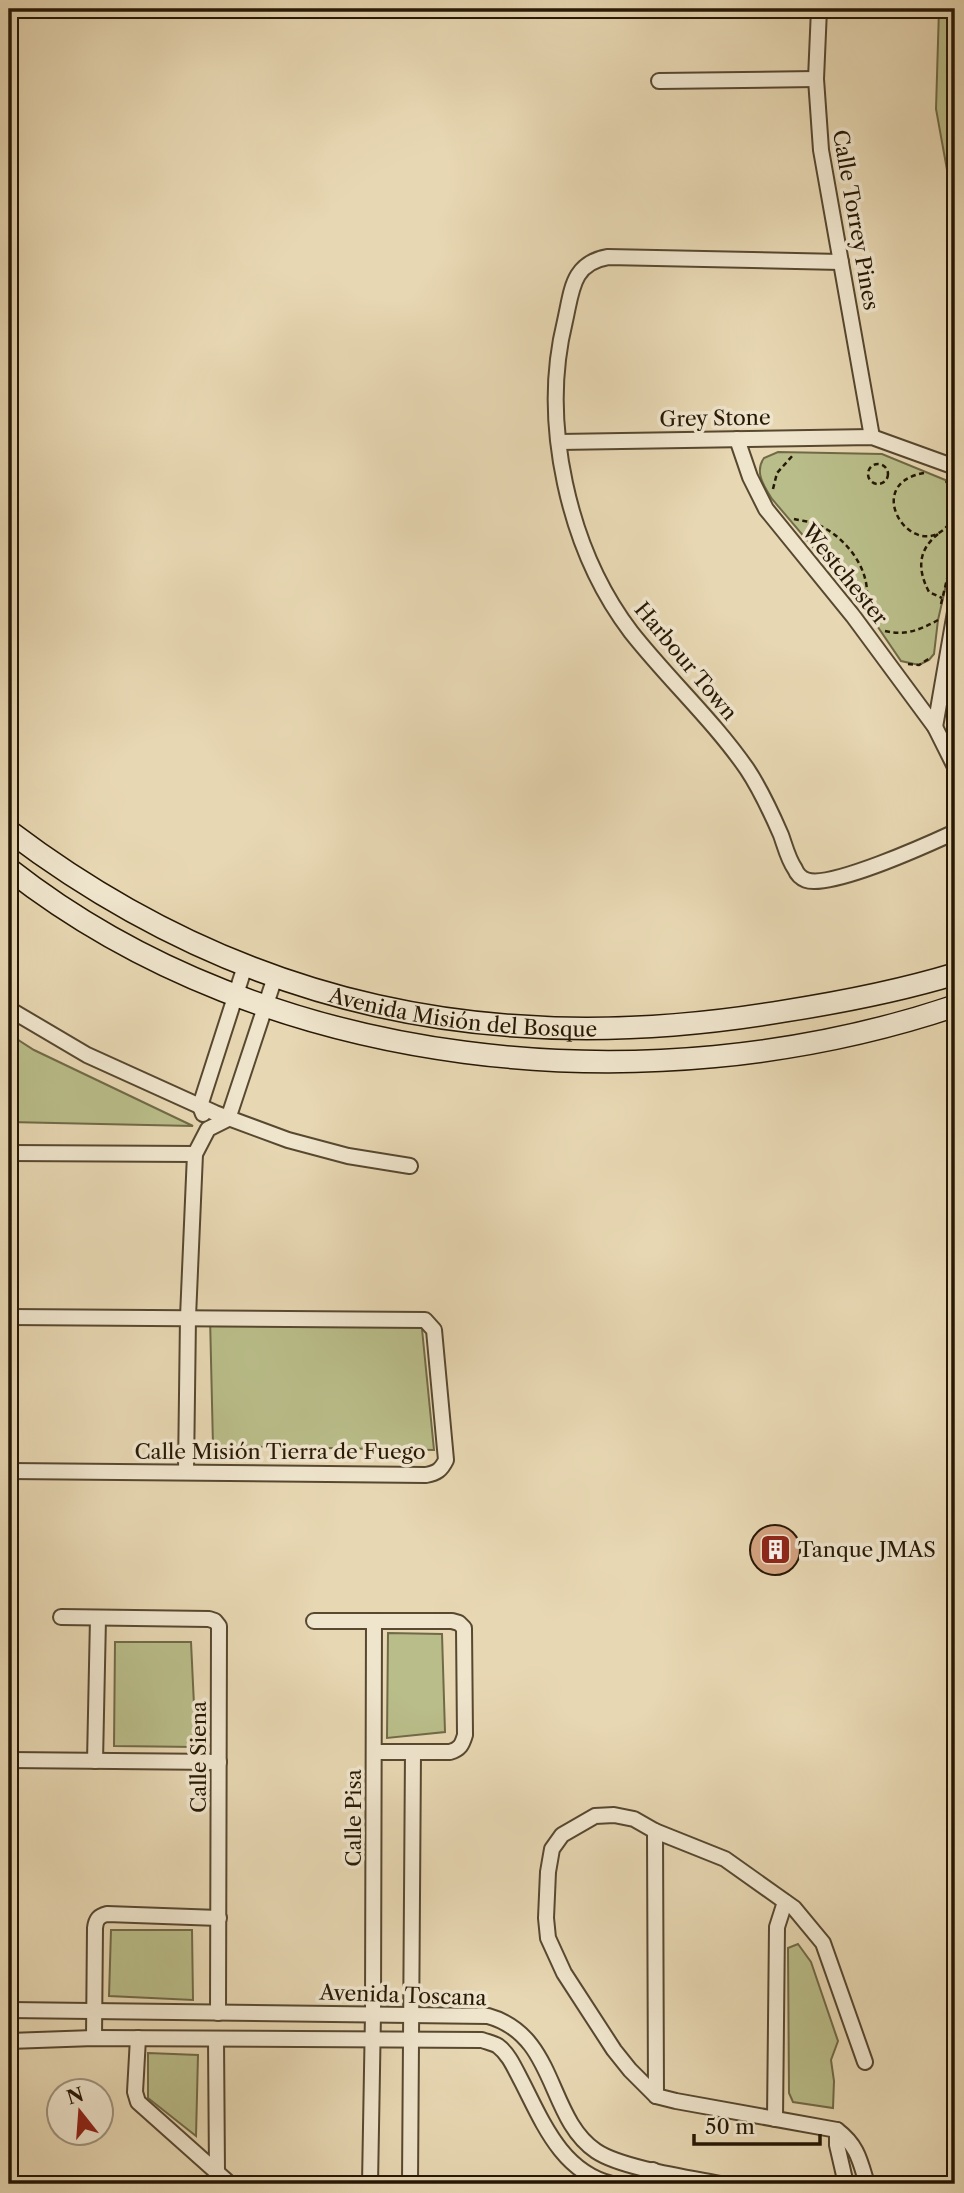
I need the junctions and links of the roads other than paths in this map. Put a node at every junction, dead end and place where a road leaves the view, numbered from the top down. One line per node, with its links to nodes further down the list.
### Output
1 (819, 9): 2 (street, Calle Torrey Pines)
2 (816, 79): 3 (street); 4 (street, Calle Torrey Pines)
3 (659, 81)
4 (841, 262): 5 (street, Calle Torrey Pines); 7 (street, Harbour Town)
5 (872, 437): 6 (street, Grey Stone); 8 (street)
6 (737, 439): 7 (street, Grey Stone); 10 (street, Westchester)
7 (559, 442): 13 (street, Harbour Town)
8 (955, 467)
9 (955, 612): 10 (street)
10 (935, 727): 11 (street, Westchester)
11 (955, 767)
12 (9, 831): 15 (main road, Avenida Misión del Bosque)
13 (955, 832)
14 (9, 869): 18 (main road, Avenida Misión del Bosque)
15 (245, 966): 17 (main road, Avenida Misión del Bosque); 18 (street)
16 (955, 974): 22 (main road, Avenida Misión del Bosque)
17 (275, 977): 19 (street); 22 (main road, Avenida Misión del Bosque)
18 (236, 995): 19 (main road, Avenida Misión del Bosque); 24 (street)
19 (266, 1006): 23 (main road, Avenida Misión del Bosque); 25 (street)
20 (955, 1006): 23 (main road, Avenida Misión del Bosque)
21 (9, 1009): 24 (street)
22 (730, 1020): 23 (main road)
23 (673, 1059)
24 (200, 1106): 25 (street); 26 (street)
25 (229, 1119): 26 (street); 29 (street)
26 (208, 1129): 28 (street)
27 (9, 1153): 28 (street)
28 (195, 1154): 31 (street)
29 (410, 1166)
30 (9, 1317): 31 (street, Calle Misión Tierra de Fuego)
31 (188, 1317): 33 (street); 33 (street, Calle Misión Tierra de Fuego)
32 (9, 1471): 33 (street, Calle Misión Tierra de Fuego)
33 (186, 1471)
34 (61, 1617): 35 (street, Calle Siena)
35 (97, 1618): 41 (street); 42 (street, Calle Siena)
36 (314, 1621): 37 (street)
37 (374, 1621): 38 (street, Calle Pisa); 39 (street)
38 (374, 1752): 39 (street); 49 (street, Calle Pisa)
39 (413, 1752): 50 (street)
40 (9, 1760): 41 (street)
41 (95, 1761): 42 (street)
42 (219, 1762): 45 (street, Calle Siena)
43 (655, 1831): 44 (street); 58 (street); 58 (street)
44 (785, 1902): 57 (street); 59 (street)
45 (219, 1918): 47 (street); 48 (street, Calle Siena)
46 (9, 2010): 47 (street, Avenida Toscana)
47 (95, 2011): 48 (street, Avenida Toscana); 51 (street)
48 (218, 2013): 49 (street, Avenida Toscana)
49 (373, 2014): 50 (street, Avenida Toscana); 54 (street, Calle Pisa)
50 (412, 2015): 55 (street); 61 (street, Avenida Toscana)
51 (94, 2038): 52 (street, Avenida Toscana); 56 (street, Avenida Toscana)
52 (138, 2038): 53 (street, Avenida Toscana); 62 (street)
53 (216, 2039): 54 (street, Avenida Toscana); 62 (street)
54 (373, 2039): 55 (street, Avenida Toscana); 66 (street, Calle Pisa)
55 (412, 2039): 64 (street, Avenida Toscana); 67 (street)
56 (9, 2041)
57 (864, 2062)
58 (656, 2096): 59 (street)
59 (775, 2119): 60 (street)
60 (838, 2130): 69 (street); 70 (street)
61 (609, 2158): 63 (street, Avenida Toscana); 64 (street)
62 (217, 2173): 65 (street)
63 (651, 2177): 68 (street, Avenida Toscana)
64 (607, 2183)
65 (230, 2184)
66 (370, 2184)
67 (410, 2184)
68 (721, 2184)
69 (846, 2184)
70 (867, 2184)

